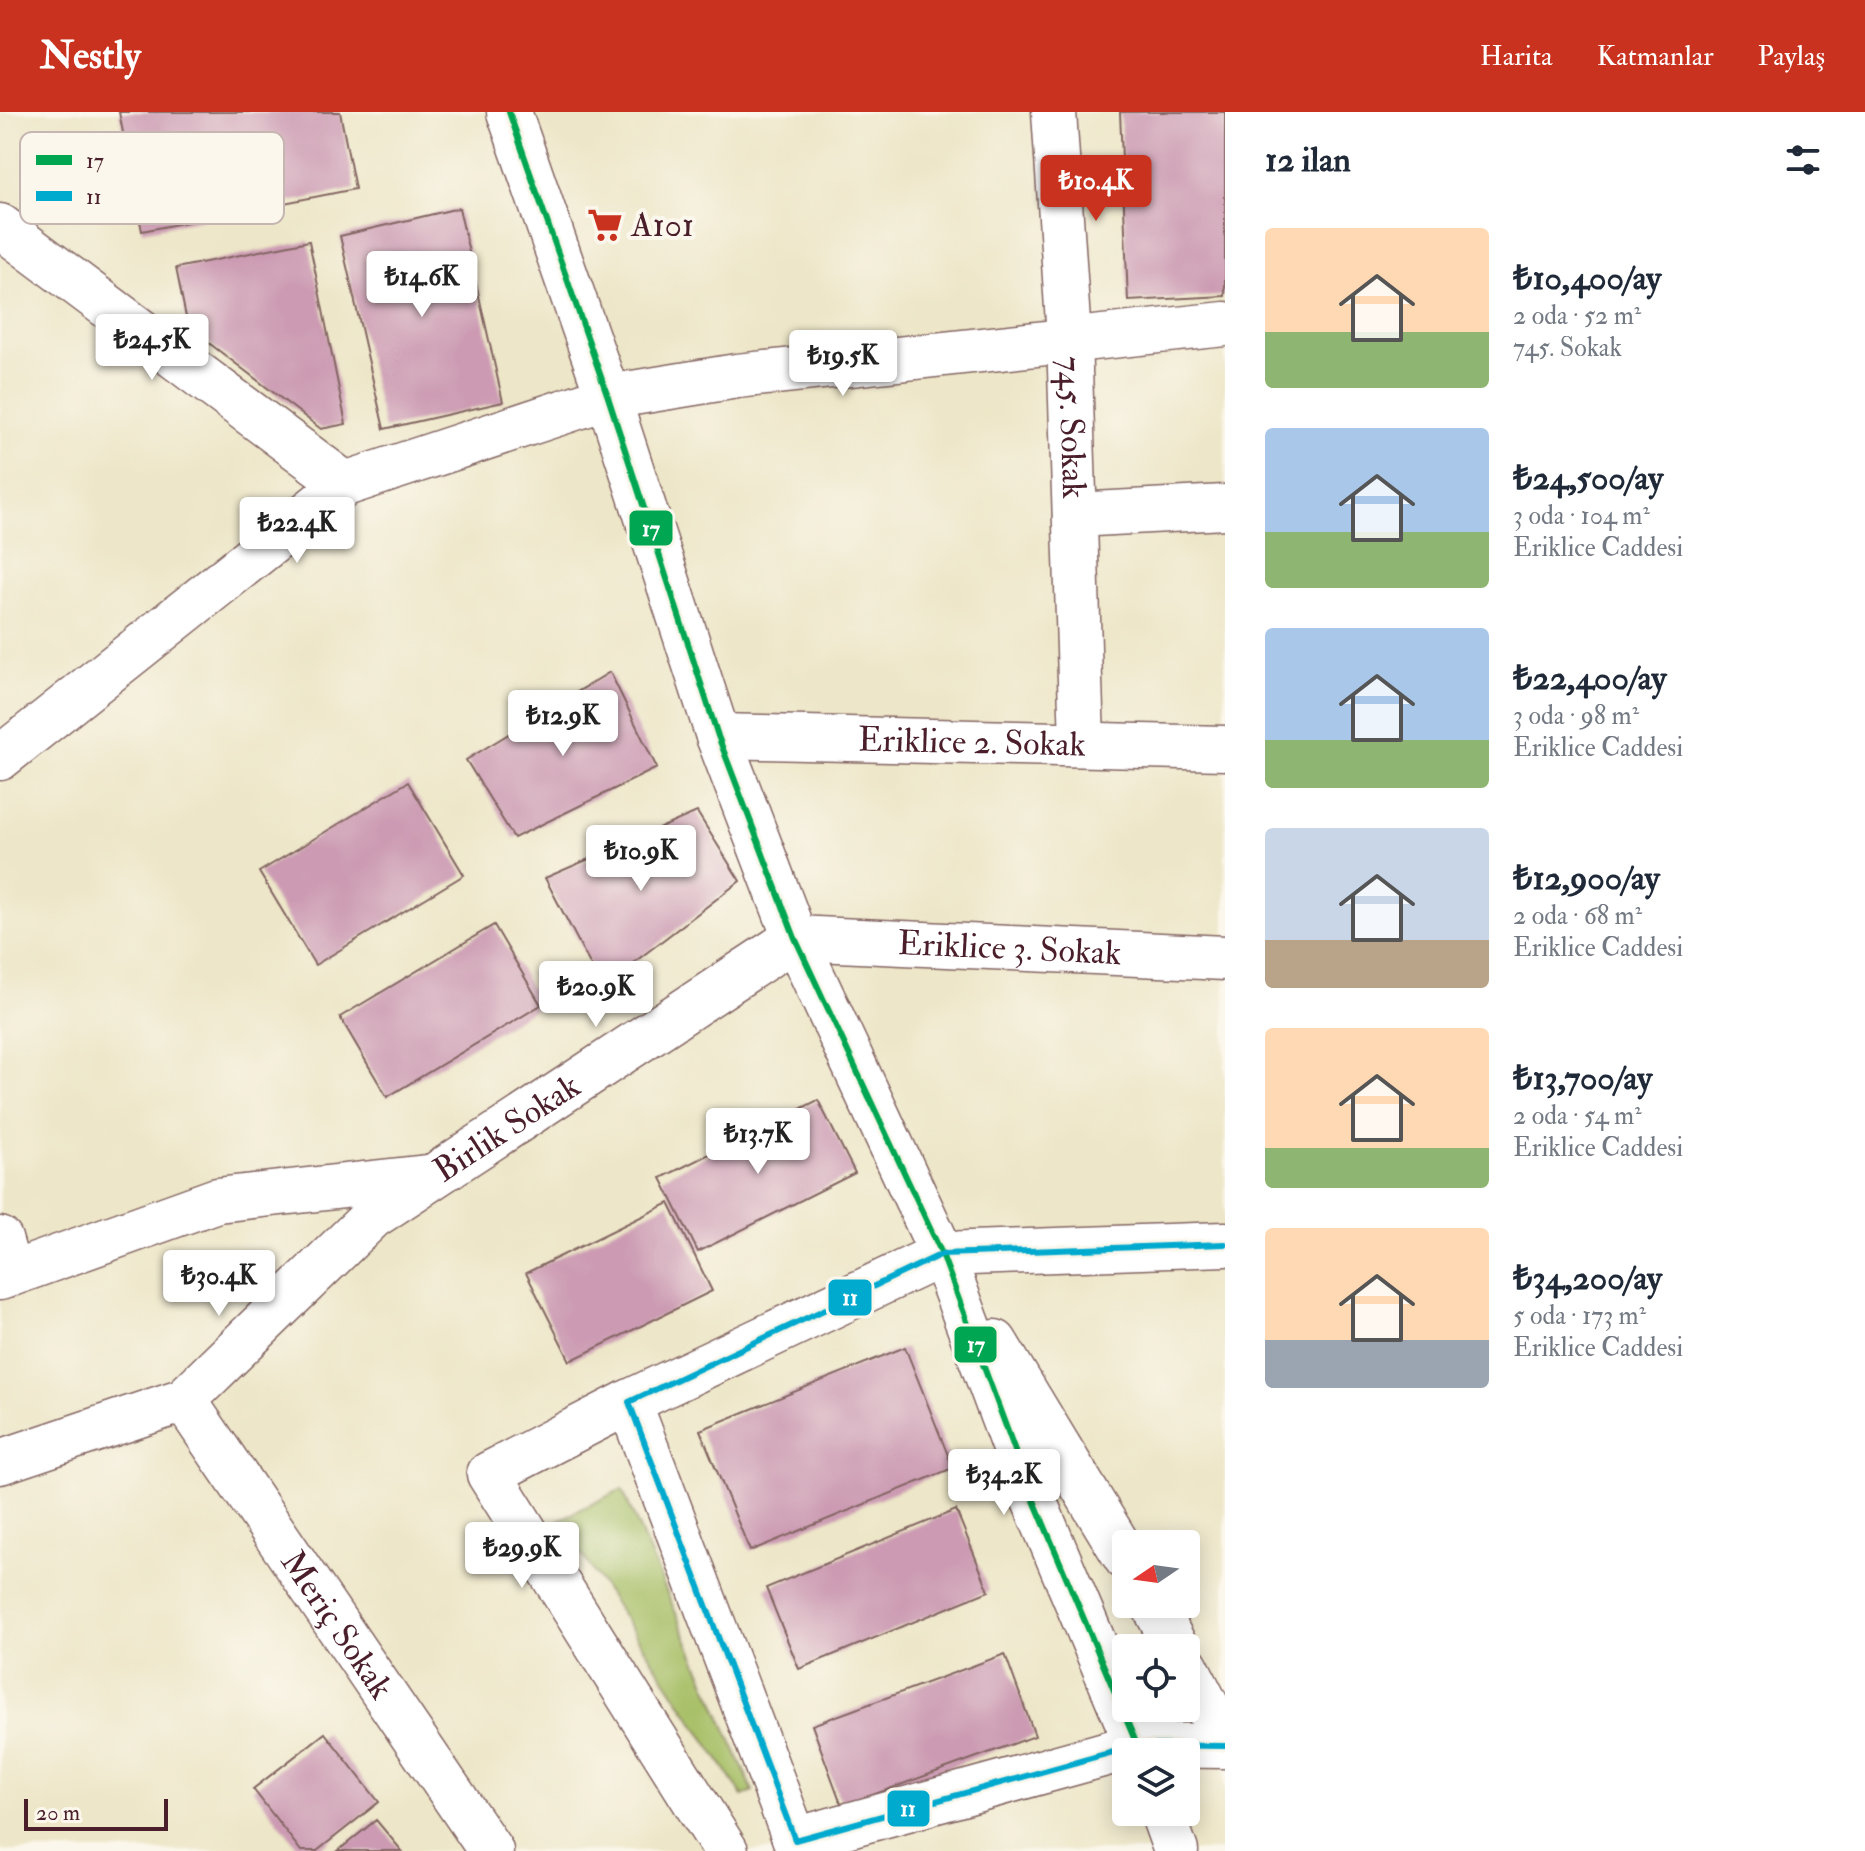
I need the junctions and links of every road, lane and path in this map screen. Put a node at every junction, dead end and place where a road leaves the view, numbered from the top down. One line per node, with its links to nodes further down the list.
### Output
1 (509, 112): 6 (street)
2 (1054, 112): 5 (street, 745. Sokak)
3 (0, 226): 7 (street)
4 (1225, 324): 5 (street)
5 (1069, 338): 6 (street); 9 (street, 745. Sokak)
6 (608, 397): 7 (street); 10 (street)
7 (345, 484): 13 (street)
8 (1225, 507): 9 (street)
9 (1075, 515): 11 (street, 745. Sokak)
10 (718, 736): 11 (street, Eriklice 2. Sokak); 14 (street)
11 (1082, 742): 12 (street, Eriklice 2. Sokak)
12 (1225, 748)
13 (0, 758)
14 (795, 938): 15 (street, Eriklice 3. Sokak); 16 (street, Birlik Sokak); 18 (street)
15 (1225, 958)
16 (434, 1176): 19 (street, Birlik Sokak); 20 (street)
17 (1225, 1244): 18 (street)
18 (942, 1254): 21 (street); 23 (street); 25 (street)
19 (3, 1264)
20 (184, 1400): 22 (street); 31 (street, Meriç Sokak)
21 (629, 1402): 30 (street); 32 (street)
22 (0, 1462)
23 (1112, 1535)
24 (1200, 1694): 26 (street)
25 (1134, 1738)
26 (1225, 1743): 27 (street)
27 (1200, 1745)
28 (1112, 1756): 30 (street)
29 (1167, 1826): 33 (street)
30 (780, 1846)
31 (491, 1851)
32 (726, 1851)
33 (1176, 1851)

